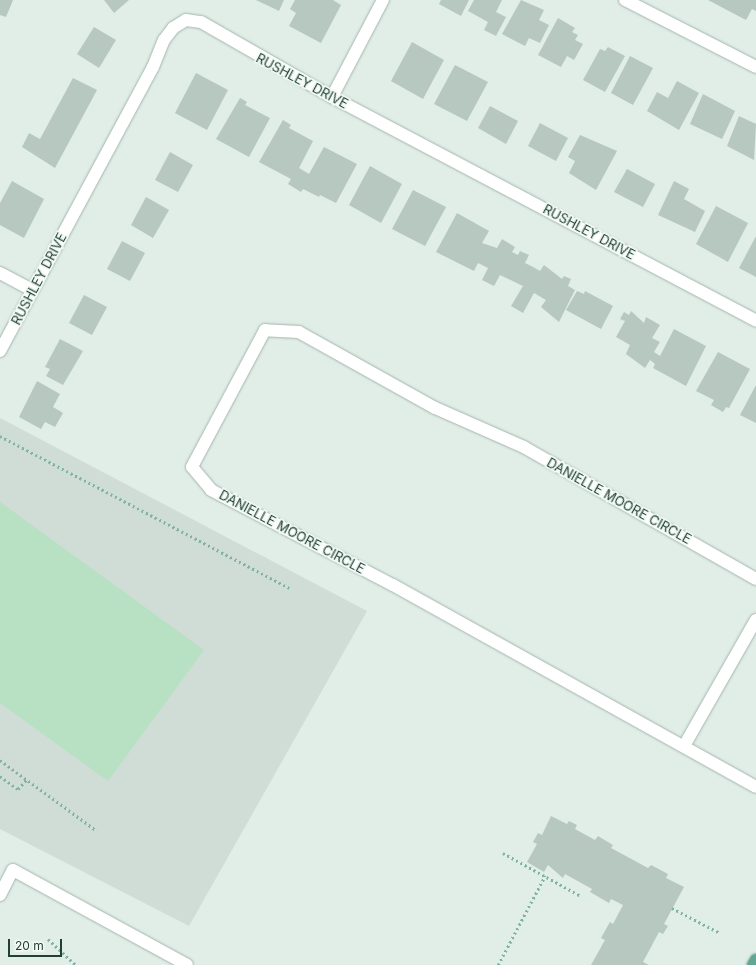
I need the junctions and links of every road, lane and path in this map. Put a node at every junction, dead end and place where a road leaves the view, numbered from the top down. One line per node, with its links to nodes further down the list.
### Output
1 (383, 0): 6 (street)
2 (625, 0): 3 (street)
3 (741, 59): 4 (street); 5 (street)
4 (756, 59)
5 (756, 67)
6 (332, 97): 8 (street, RUSHLEY DRIVE); 9 (street, RUSHLEY DRIVE)
7 (0, 273): 8 (street)
8 (32, 290): 10 (street, RUSHLEY DRIVE)
9 (756, 322)
10 (0, 351)
11 (0, 436): 13 (path)
12 (756, 579): 15 (street, DANIELLE MOORE CIRCLE)
13 (290, 588)
14 (756, 620): 15 (street)
15 (684, 746): 19 (street, DANIELLE MOORE CIRCLE)
16 (0, 760): 18 (path)
17 (0, 776): 18 (path)
18 (27, 779): 20 (path)
19 (756, 787)
20 (97, 831)
21 (503, 853): 22 (path)
22 (546, 876): 24 (path); 31 (path)
23 (0, 894): 30 (street)
24 (581, 896)
25 (672, 908): 26 (path)
26 (720, 933)
27 (48, 939): 29 (path)
28 (756, 960): 32 (main road)
29 (76, 965)
30 (187, 965)
31 (498, 965)
32 (753, 965)

